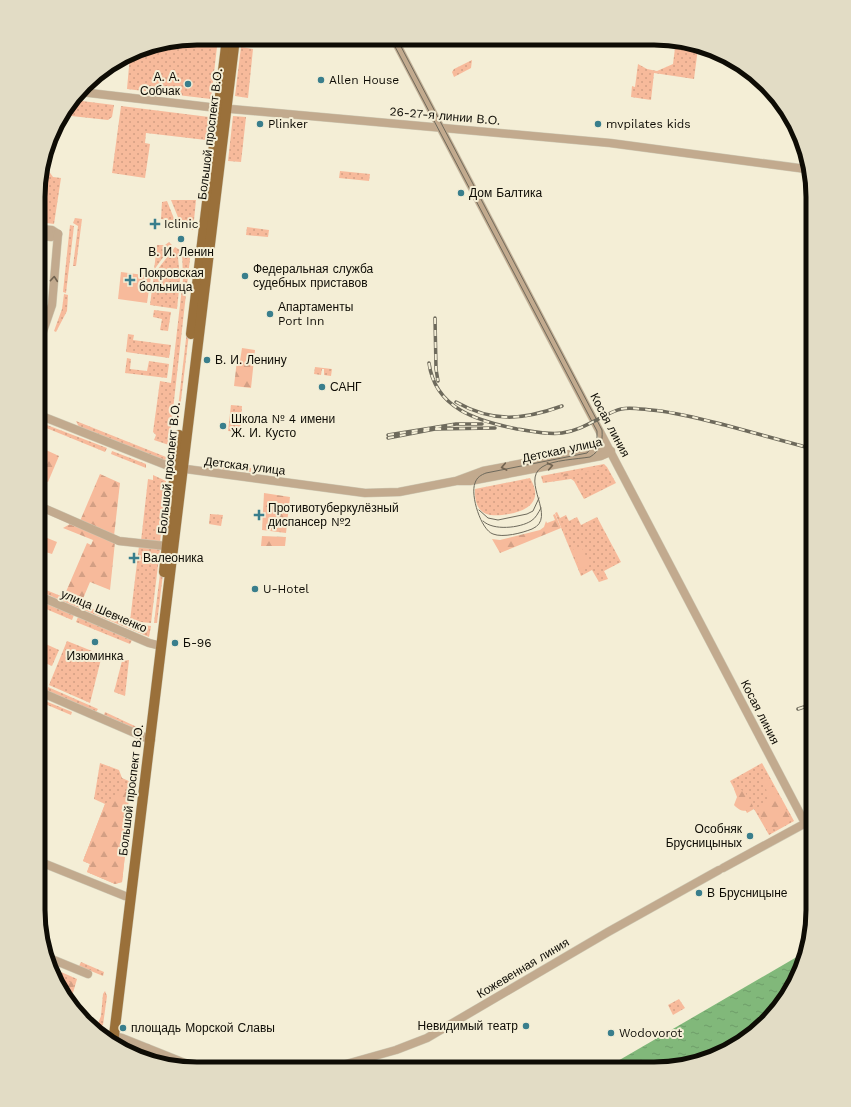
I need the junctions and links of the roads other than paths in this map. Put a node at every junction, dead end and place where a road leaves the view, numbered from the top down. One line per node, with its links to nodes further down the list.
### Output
1 (226, 45): 5 (main road, Большой проспект В.О.)
2 (233, 45): 5 (main road, Большой проспект В.О.)
3 (397, 45): 6 (street, Косая линия)
4 (87, 93): 5 (street, 26-27-я линии В.О.)
5 (222, 108): 6 (street, 26-27-я линии В.О.); 14 (main road, Большой проспект В.О.)
6 (440, 127): 7 (street, 26-27-я линии В.О.); 13 (street, Косая линия)
7 (803, 169)
8 (45, 229): 9 (street)
9 (58, 234): 10 (street); 11 (street, one-way to 9)
10 (45, 236)
11 (45, 326)
12 (45, 417): 14 (street, Детская улица)
13 (611, 451): 14 (street, Детская улица); 21 (street, Косая линия)
14 (180, 469): 16 (main road, Большой проспект В.О.); 18 (main road, Большой проспект В.О.)
15 (45, 509): 16 (street)
16 (166, 546): 18 (main road, Большой проспект В.О.)
17 (45, 598): 18 (street, улица Шевченко)
18 (158, 645): 20 (main road, Большой проспект В.О.)
19 (45, 695): 20 (street)
20 (147, 739): 23 (main road, Большой проспект В.О.)
21 (805, 823): 30 (street, Кожевенная линия)
22 (45, 864): 23 (street)
23 (128, 897): 26 (main road, Большой проспект В.О.)
24 (53, 960): 25 (street)
25 (88, 974)
26 (111, 1035)
27 (131, 1046): 28 (street)
28 (146, 1052): 29 (street)
29 (169, 1059)
30 (353, 1062)

